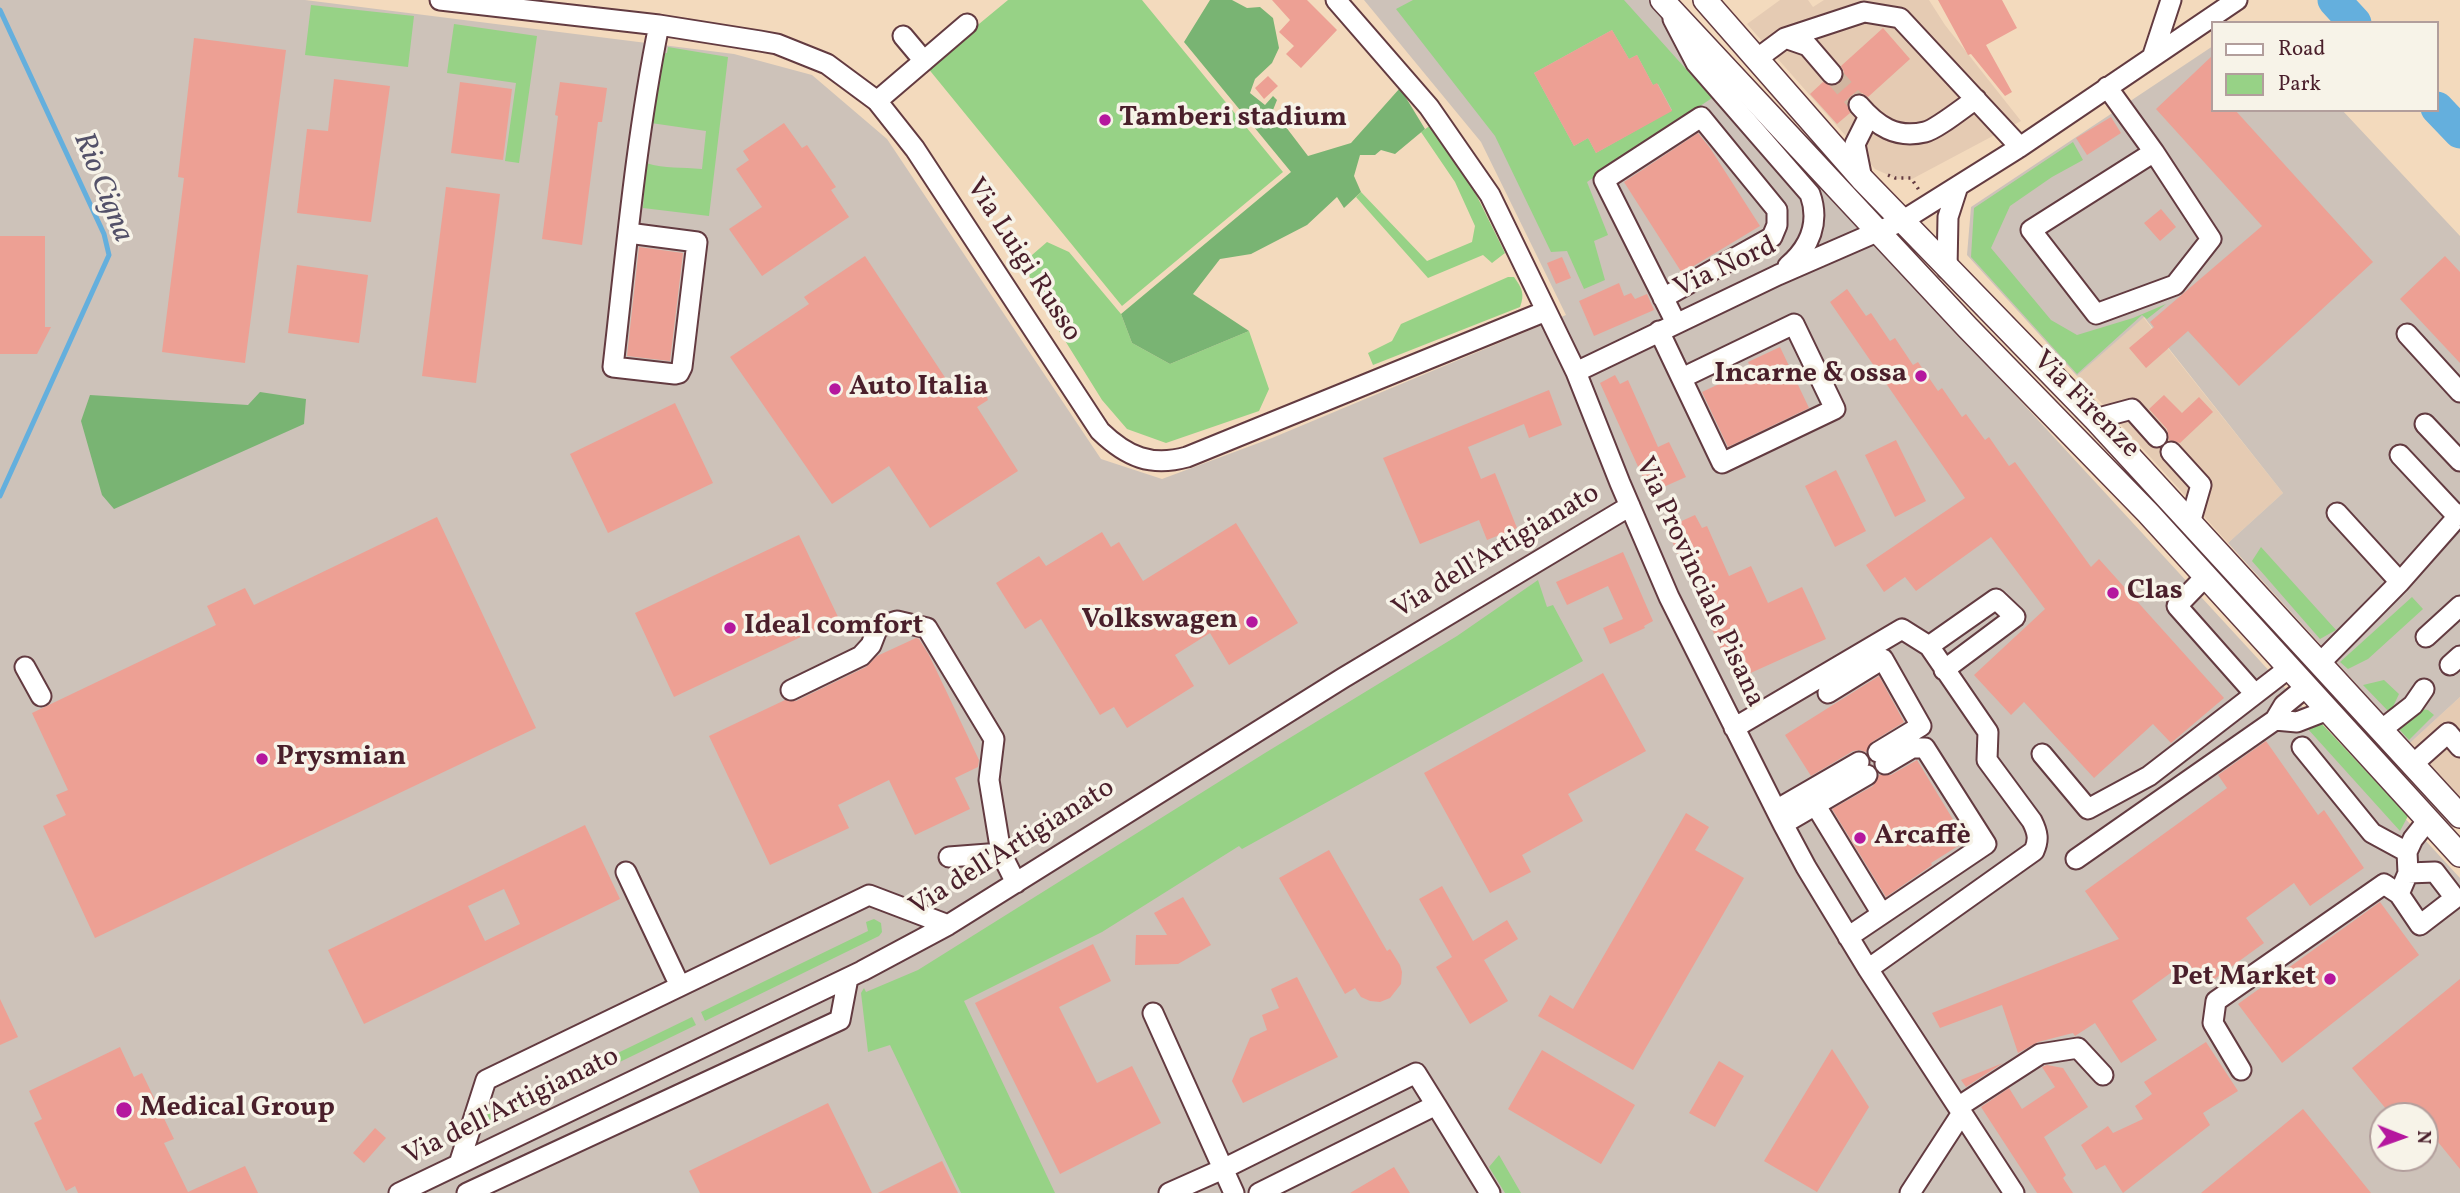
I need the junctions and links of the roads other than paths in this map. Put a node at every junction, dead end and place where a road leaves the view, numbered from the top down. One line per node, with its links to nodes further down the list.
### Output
1 (440, 0): 10 (street, Via Luigi Russo)
2 (1336, 0): 29 (street, Via Provinciale Pisana)
3 (1705, 0): 14 (main road, Via Firenze)
4 (2171, 0): 13 (street)
5 (1663, 1): 26 (main road, Via Firenze); 28 (street, Via Firenze)
6 (2235, 1): 8 (street, Via Nord)
7 (1870, 6): 12 (street); 18 (street)
8 (2212, 20): 13 (street, Via Nord)
9 (967, 24): 15 (street)
10 (659, 25): 19 (street, Via Luigi Russo); 25 (street)
11 (903, 36): 15 (street)
12 (1785, 38): 14 (street); 16 (street)
13 (2153, 55): 17 (street, Via Nord)
14 (1758, 58): 22 (main road, Via Firenze)
15 (924, 61): 19 (street)
16 (1832, 74)
17 (2106, 87): 20 (street, Via Nord); 21 (street)
18 (1976, 99): 20 (street); 22 (street)
19 (877, 101): 29 (street, Via Luigi Russo)
20 (2020, 147): 23 (street, Via Nord)
21 (2154, 152): 21 (street)
22 (1872, 176): 24 (main road, Via Firenze)
23 (1958, 186): 24 (street, Via Nord); 27 (street)
24 (1902, 222): 26 (street, Via Nord); 27 (main road, Via Firenze)
25 (628, 233): 25 (street)
26 (1880, 233): 28 (street, Via Nord); 45 (main road, Via Firenze)
27 (1947, 269): 35 (main road, Via Firenze)
28 (1779, 275): 30 (street, Via Nord)
29 (1546, 311): 32 (street, Via Provinciale Pisana)
30 (1666, 315): 30 (street); 32 (street, Via Nord); 33 (street)
31 (2407, 334): 34 (street)
32 (1576, 372): 41 (street, Via Provinciale Pisana)
33 (1682, 378): 33 (street)
34 (2460, 392)
35 (2095, 419): 37 (street); 44 (main road, Via Firenze)
36 (2426, 424): 40 (street)
37 (2157, 436)
38 (2171, 452): 44 (street)
39 (2400, 455): 43 (street)
40 (2460, 461)
41 (1630, 506): 62 (street, Via Provinciale Pisana); 79 (street, Via dell'Artigianato)
42 (2337, 513): 46 (street)
43 (2459, 515): 46 (street)
44 (2190, 523): 50 (main road, Via Firenze)
45 (2205, 577): 52 (main road, Via Firenze); 58 (street)
46 (2400, 582): 50 (street)
47 (2460, 606): 48 (street)
48 (2426, 637)
49 (1929, 646): 53 (street); 53 (street); 62 (street)
50 (2320, 663): 63 (main road, Via Firenze)
51 (25, 667): 59 (street)
52 (2289, 668): 54 (main road, Via Firenze); 58 (street)
53 (1944, 670): 84 (street)
54 (2306, 687): 60 (main road, Via Firenze); 61 (street)
55 (2424, 689): 63 (street)
56 (791, 690): 73 (street)
57 (1828, 693): 81 (street)
58 (2255, 694): 66 (street)
59 (41, 696)
60 (2328, 710): 61 (street); 71 (main road, Via Firenze)
61 (2275, 720): 76 (street)
62 (1734, 728): 69 (street, Via Provinciale Pisana)
63 (2381, 730): 67 (main road, Via Firenze)
64 (2454, 740): 67 (street)
65 (2302, 747): 72 (street)
66 (2042, 754)
67 (2412, 765): 70 (main road, Via Firenze)
68 (1816, 806): 69 (street); 69 (street); 81 (street)
69 (1780, 817): 83 (street, Via Provinciale Pisana)
70 (2460, 817)
71 (2428, 820): 72 (street); 74 (main road, Via Firenze)
72 (2407, 852): 78 (street)
73 (1001, 853): 75 (street); 79 (street)
74 (2460, 855)
75 (949, 857)
76 (2076, 859)
77 (626, 872): 86 (street)
78 (2408, 873): 80 (street); 80 (street)
79 (1016, 883): 82 (street, Via dell'Artigianato)
80 (2399, 894): 88 (street)
81 (1882, 914): 83 (street)
82 (948, 925): 85 (street, Via dell'Artigianato); 86 (street)
83 (1848, 937): 84 (street, Via Provinciale Pisana)
84 (1868, 969): 91 (street, Via Provinciale Pisana)
85 (848, 978): 92 (street, Via dell'Artigianato); 96 (street)
86 (680, 986): 92 (street)
87 (1153, 1013): 93 (street)
88 (2241, 1070)
89 (2103, 1075): 91 (street)
90 (1436, 1105): 93 (street); 99 (street); 100 (street)
91 (1960, 1110): 101 (street); 102 (street, Via Provinciale Pisana)
92 (459, 1164): 94 (street, Via dell'Artigianato)
93 (1223, 1169): 97 (street); 98 (street)
94 (436, 1175): 95 (street, Via dell'Artigianato); 96 (street)
95 (398, 1193)
96 (465, 1193)
97 (1169, 1193)
98 (1234, 1193)
99 (1259, 1193)
100 (1490, 1193)
101 (1910, 1193)
102 (2014, 1193)

